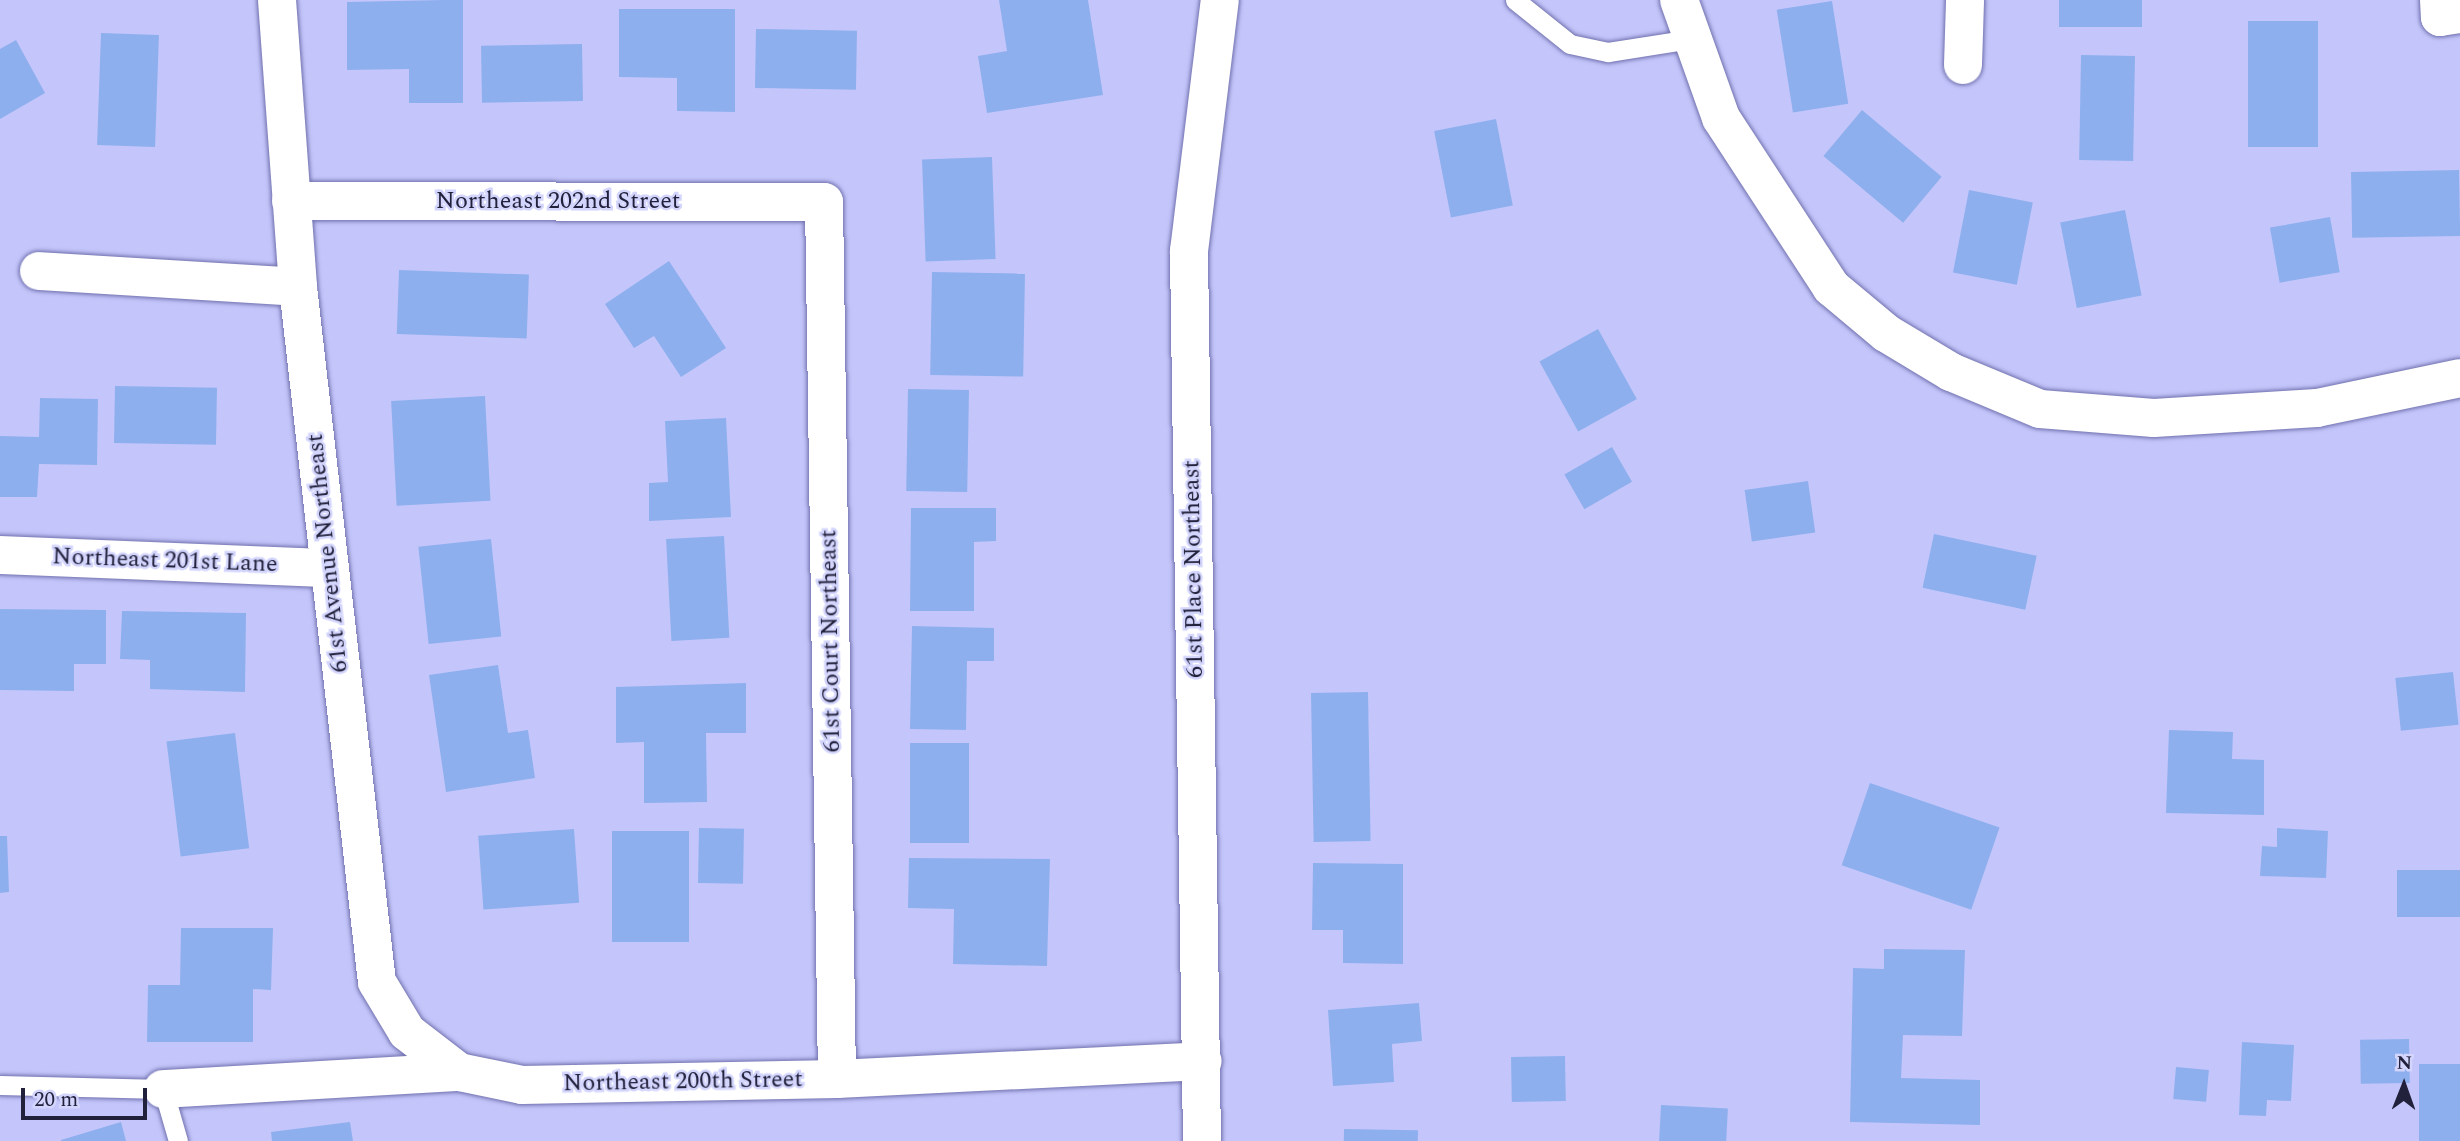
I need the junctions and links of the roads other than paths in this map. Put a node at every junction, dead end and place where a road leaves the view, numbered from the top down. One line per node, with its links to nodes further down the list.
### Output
1 (277, 0): 8 (street, 61st Avenue Northeast)
2 (1220, 0): 15 (street, 61st Place Northeast)
3 (1515, 0): 6 (lane)
4 (1679, 0): 6 (street)
5 (1965, 0): 7 (street)
6 (1690, 39): 12 (street)
7 (1963, 65)
8 (291, 201): 9 (street, Northeast 202nd Street); 11 (street, 61st Avenue Northeast)
9 (824, 202): 17 (street, 61st Court Northeast)
10 (38, 271): 11 (street)
11 (298, 287): 14 (street, 61st Avenue Northeast)
12 (2460, 378)
13 (0, 555): 14 (street, Northeast 201st Lane)
14 (330, 568): 16 (street, 61st Avenue Northeast)
15 (1203, 1061): 17 (street, Northeast 200th Street); 21 (street, 61st Place Northeast)
16 (459, 1072): 17 (street, Northeast 200th Street); 19 (street, Northeast 200th Street)
17 (837, 1079)
18 (0, 1084): 19 (lane)
19 (163, 1089): 20 (lane)
20 (178, 1141)
21 (1202, 1141)

